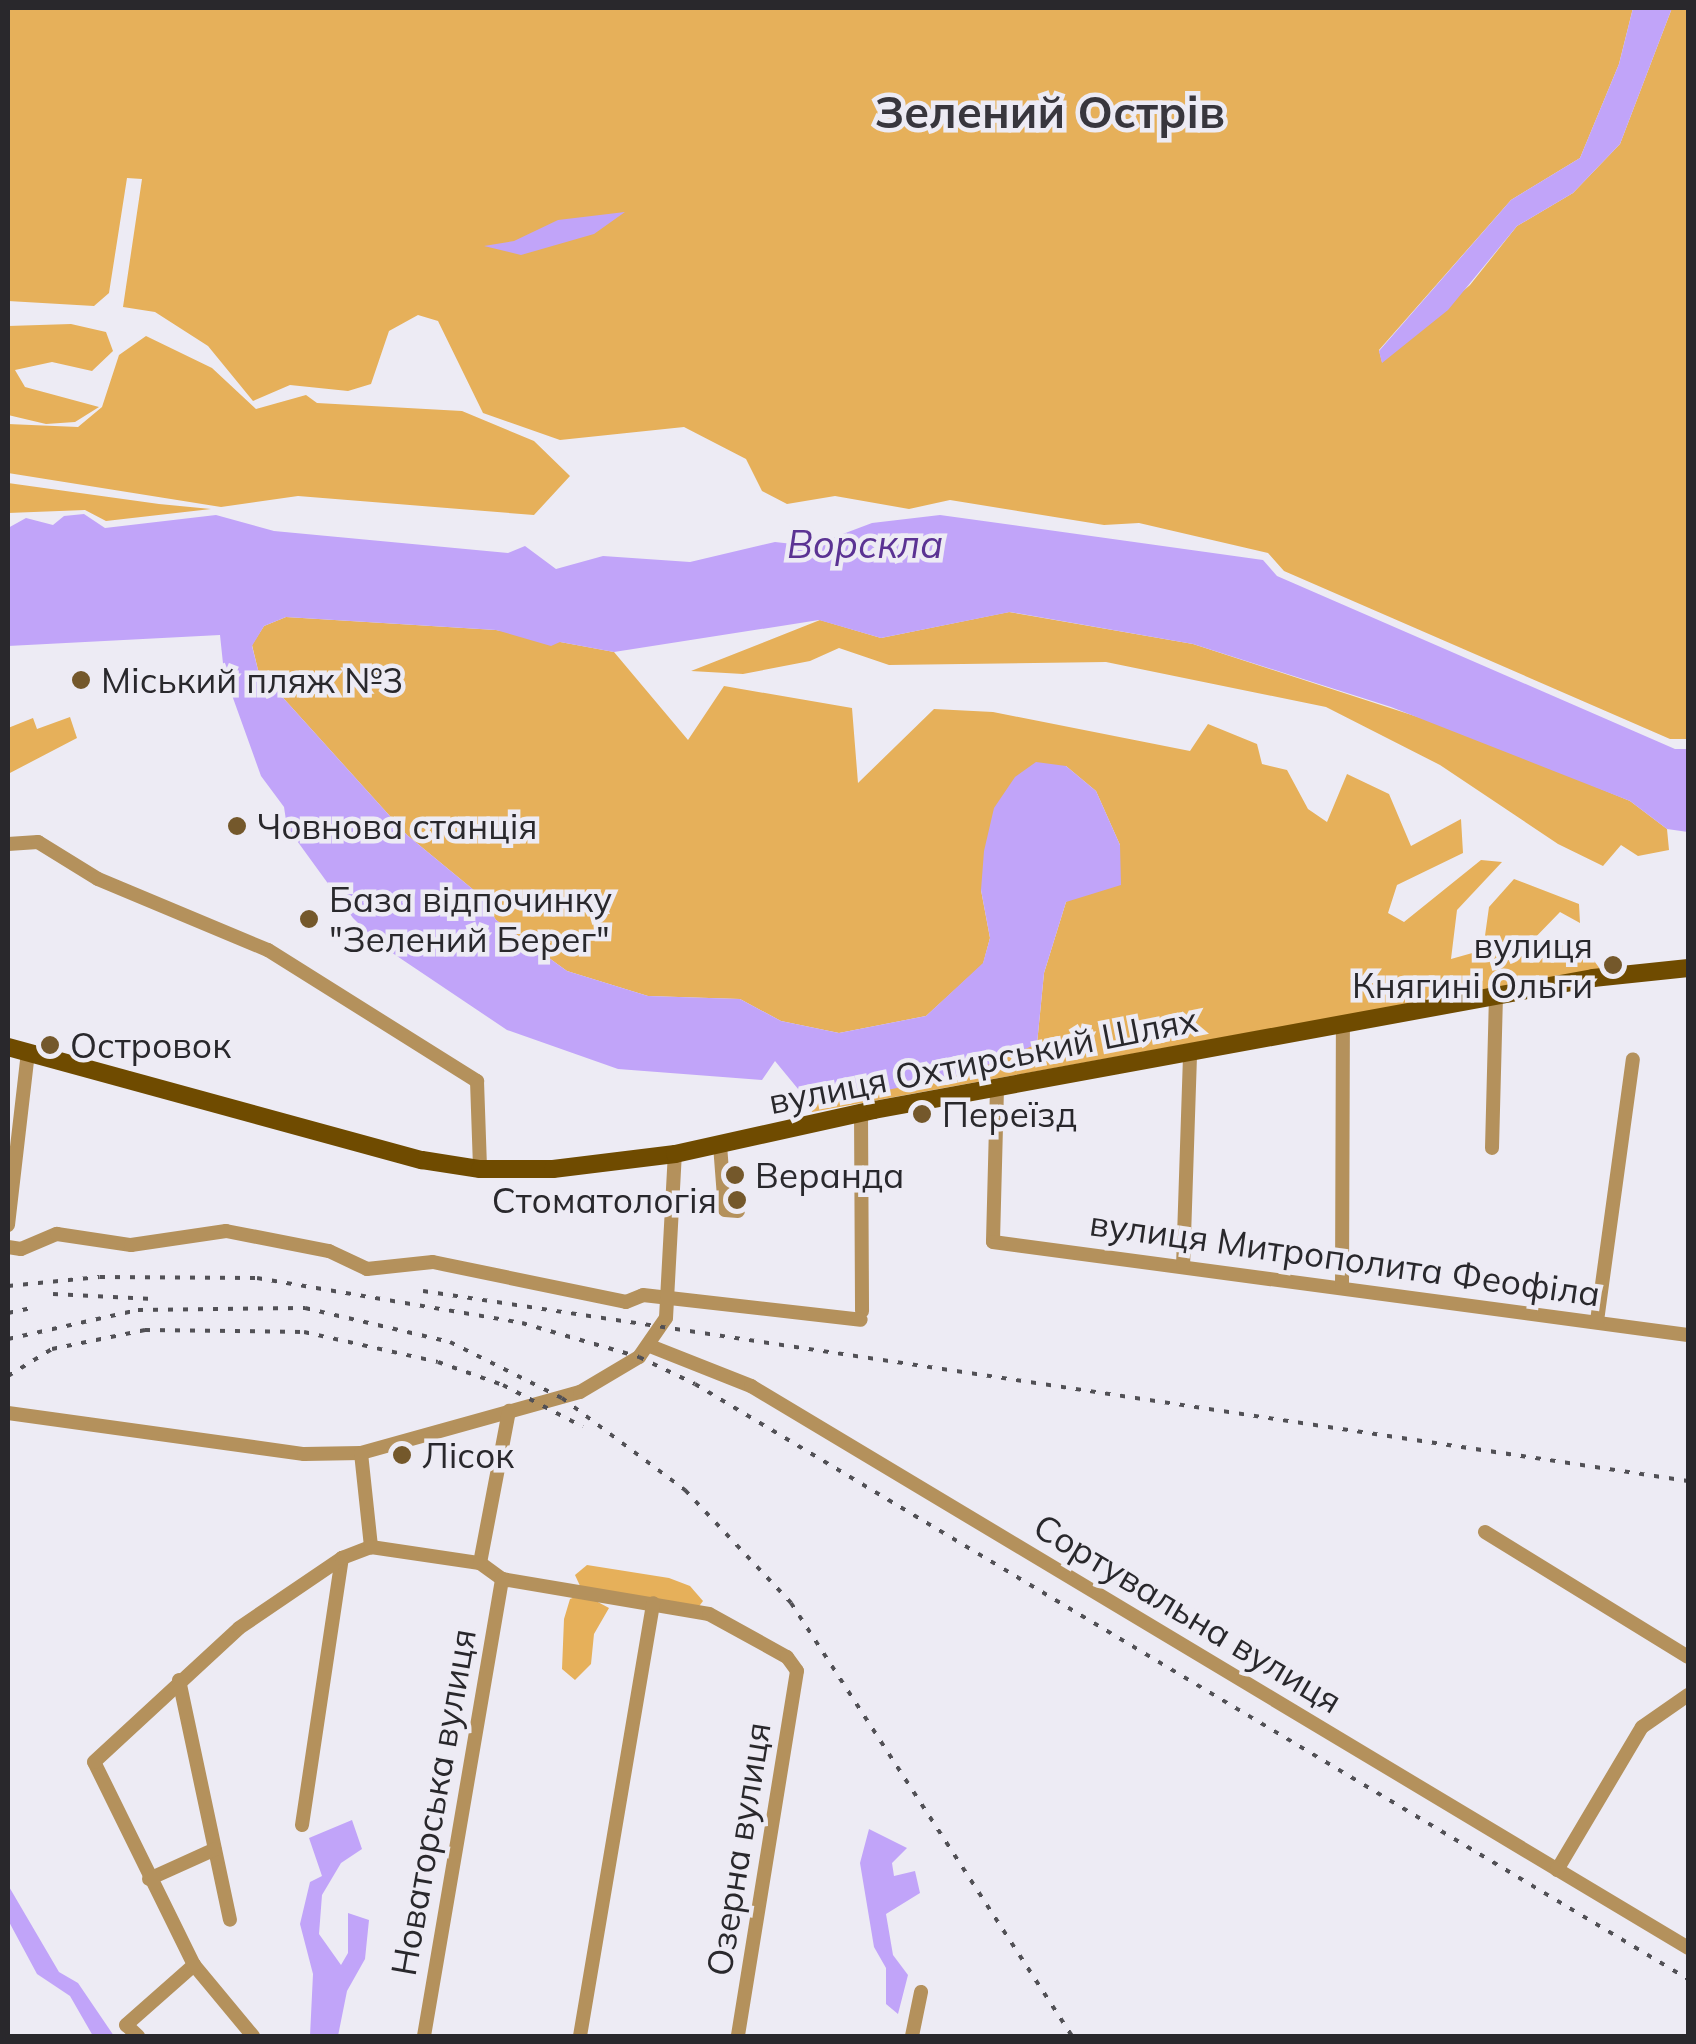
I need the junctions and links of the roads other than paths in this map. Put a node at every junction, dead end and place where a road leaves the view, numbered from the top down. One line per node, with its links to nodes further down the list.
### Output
1 (8, 844): 14 (street)
2 (1688, 968): 3 (main road, вулиця Охтирський Шлях)
3 (1496, 996): 4 (main road, вулиця Охтирський Шлях); 12 (street)
4 (1343, 1024): 7 (main road, вулиця Охтирський Шлях); 19 (street)
5 (8, 1046): 6 (main road, вулиця Охтирський Шлях)
6 (28, 1053): 14 (main road, вулиця Охтирський Шлях); 16 (street)
7 (1190, 1054): 9 (main road, вулиця Охтирський Шлях); 18 (street)
8 (1633, 1059): 21 (street)
9 (997, 1088): 10 (main road, вулиця Охтирський Шлях); 18 (street, вулиця Митрополита Феофіла)
10 (862, 1112): 11 (main road, вулиця Охтирський Шлях); 20 (street)
11 (720, 1145): 13 (main road, вулиця Охтирський Шлях); 15 (street)
12 (1492, 1148)
13 (675, 1154): 14 (main road, вулиця Охтирський Шлях); 20 (street)
14 (480, 1169)
15 (738, 1211)
16 (8, 1225)
17 (8, 1247): 20 (street)
18 (1183, 1267): 19 (street, вулиця Митрополита Феофіла)
19 (1342, 1288): 21 (street, вулиця Митрополита Феофіла)
20 (669, 1298): 23 (street)
21 (1597, 1321): 22 (street, вулиця Митрополита Феофіла)
22 (1688, 1336)
23 (650, 1346): 24 (street); 38 (street, Сортувальна вулиця)
24 (509, 1411): 26 (street); 30 (street)
25 (8, 1413): 26 (street)
26 (362, 1453): 28 (street)
27 (1484, 1532): 33 (street)
28 (371, 1547): 29 (street); 30 (street)
29 (342, 1558): 34 (street); 36 (street)
30 (480, 1564): 31 (street)
31 (502, 1578): 32 (street); 46 (street, Новаторська вулиця)
32 (654, 1603): 47 (street); 48 (street, Озерна вулиця)
33 (1688, 1657)
34 (179, 1680): 37 (street); 39 (street)
35 (1688, 1695): 38 (street)
36 (302, 1824)
37 (216, 1849): 39 (street); 40 (street)
38 (1557, 1870): 41 (street, Сортувальна вулиця)
39 (148, 1879): 42 (street)
40 (230, 1920)
41 (1688, 1948)
42 (194, 1966): 44 (street); 45 (street)
43 (921, 1992): 49 (street)
44 (138, 2036)
45 (253, 2036)
46 (424, 2036)
47 (580, 2036)
48 (738, 2036)
49 (912, 2036)

